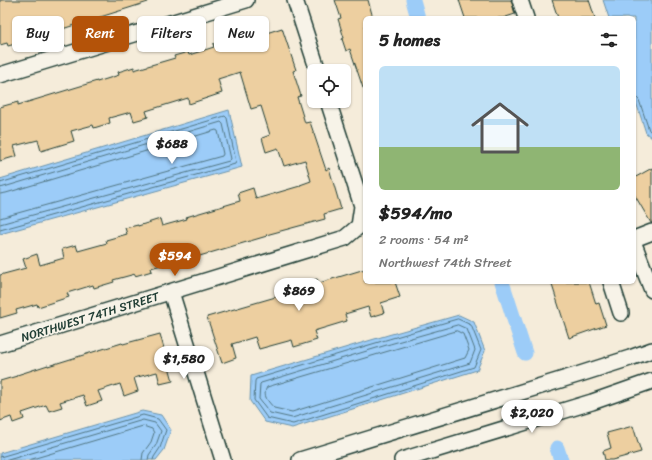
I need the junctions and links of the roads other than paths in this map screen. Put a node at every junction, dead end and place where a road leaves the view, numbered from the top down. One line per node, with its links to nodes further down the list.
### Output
1 (246, 0): 6 (street)
2 (295, 0): 5 (street)
3 (520, 0): 4 (street)
4 (525, 16)
5 (316, 64)
6 (0, 75)
7 (330, 108): 13 (street, NORTHWEST 74TH STREET)
8 (652, 232): 9 (street)
9 (636, 238)
10 (636, 249): 12 (street)
11 (612, 284): 14 (street)
12 (652, 290)
13 (171, 292): 15 (street, NORTHWEST 74TH STREET); 18 (street)
14 (621, 313)
15 (0, 344)
16 (652, 350): 19 (street)
17 (652, 381): 20 (street)
18 (223, 460)
19 (300, 460)
20 (402, 460)

